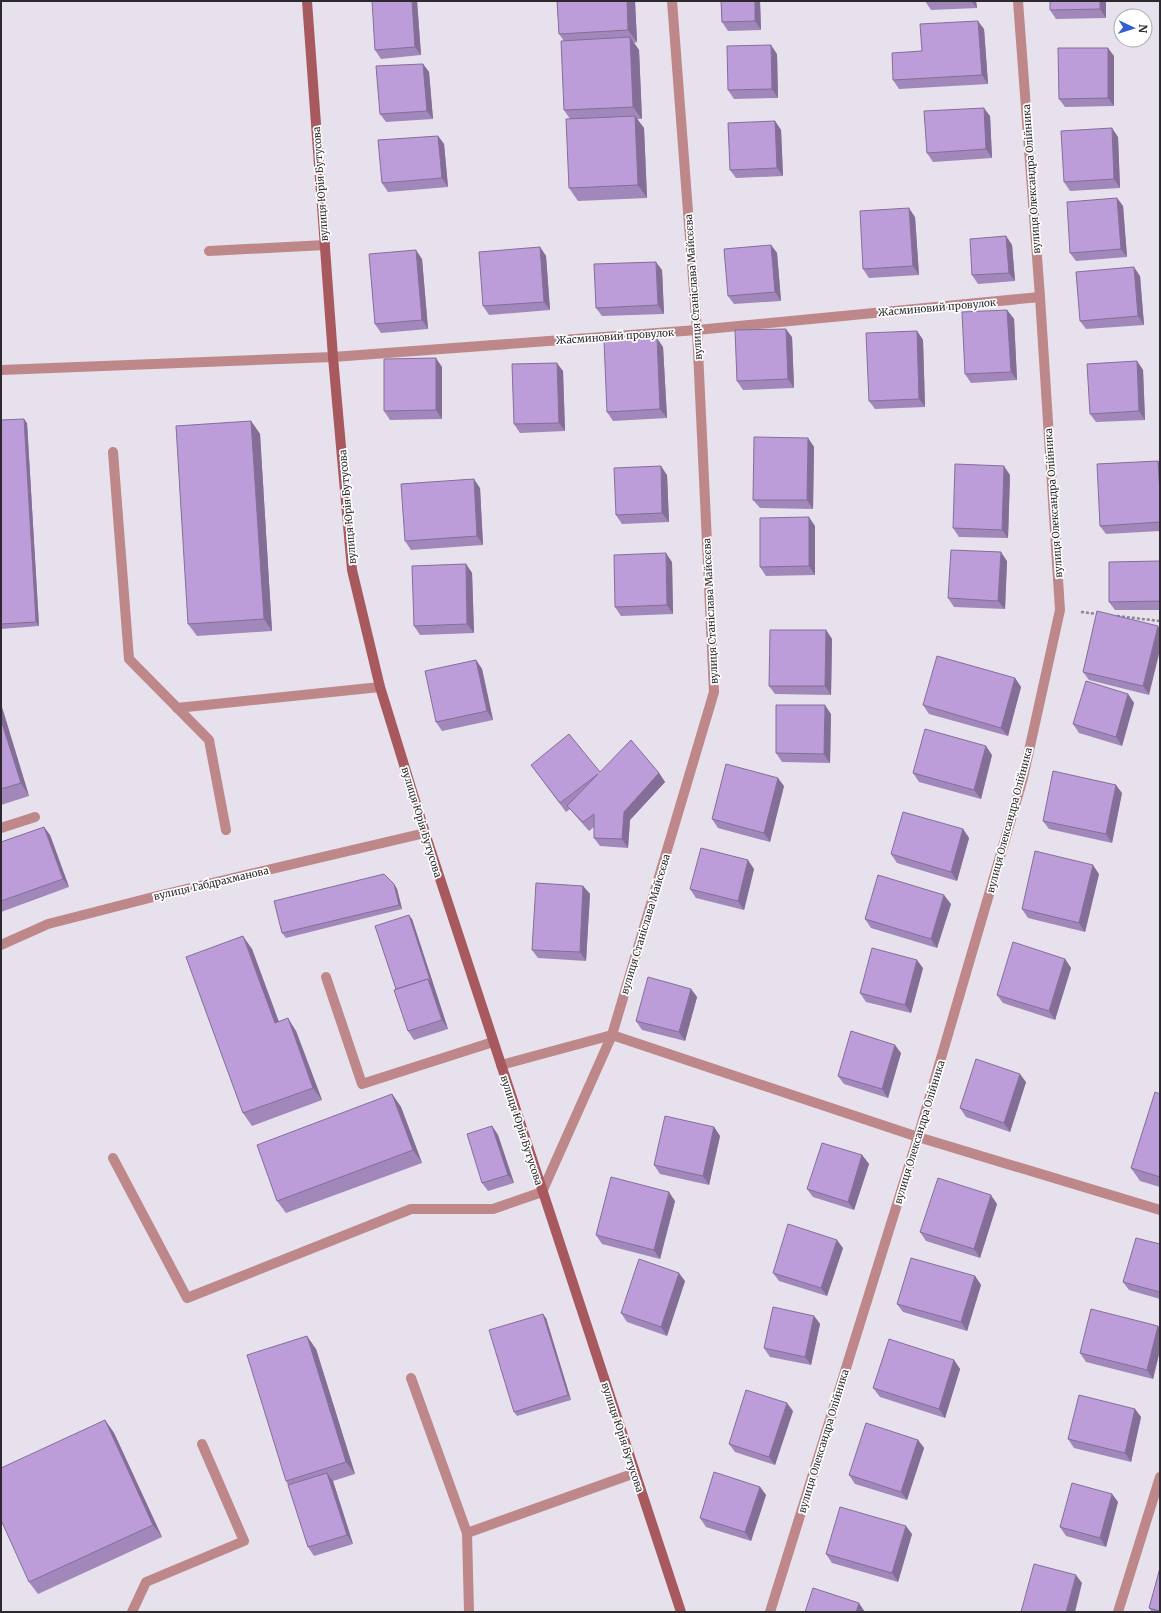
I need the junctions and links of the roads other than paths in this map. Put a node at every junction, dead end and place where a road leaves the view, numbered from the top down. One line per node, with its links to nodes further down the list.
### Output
1 (307, 1): 4 (street, вулиця Юрія Бутусова)
2 (672, 1): 7 (street, вулиця Станіслава Майсєєва)
3 (1018, 1): 6 (street, вулиця Олександра Олійника)
4 (325, 245): 5 (street); 8 (street, вулиця Юрія Бутусова)
5 (208, 251)
6 (1040, 298): 7 (street, Жасминовий провулок); 22 (street, вулиця Олександра Олійника)
7 (697, 330): 8 (street, Жасминовий провулок); 19 (street, вулиця Станіслава Майсєєва)
8 (333, 357): 9 (street, Жасминовий провулок); 11 (street, вулиця Юрія Бутусова)
9 (1, 370)
10 (113, 452): 12 (street)
11 (380, 687): 12 (street); 16 (street, вулиця Юрія Бутусова)
12 (177, 708): 15 (street)
13 (35, 817): 14 (street)
14 (1, 828)
15 (226, 830)
16 (424, 833): 17 (street, вулиця Габдрахманова); 20 (street, вулиця Юрія Бутусова)
17 (1, 945)
18 (326, 977): 20 (street)
19 (612, 1035): 21 (street); 22 (street); 24 (street, вулиця Станіслава Майсєєва)
20 (493, 1042): 21 (street, вулиця Юрія Бутусова)
21 (501, 1066): 24 (street, вулиця Юрія Бутусова)
22 (918, 1137): 25 (street); 34 (street, вулиця Олександра Олійника)
23 (113, 1158): 24 (street)
24 (542, 1192): 28 (street, вулиця Юрія Бутусова)
25 (1160, 1210)
26 (411, 1378): 30 (street)
27 (202, 1444): 31 (street)
28 (635, 1473): 30 (street); 33 (street, вулиця Юрія Бутусова)
29 (1160, 1477): 35 (street)
30 (467, 1533): 32 (street)
31 (132, 1612)
32 (470, 1612)
33 (681, 1612)
34 (770, 1612)
35 (1118, 1612)

